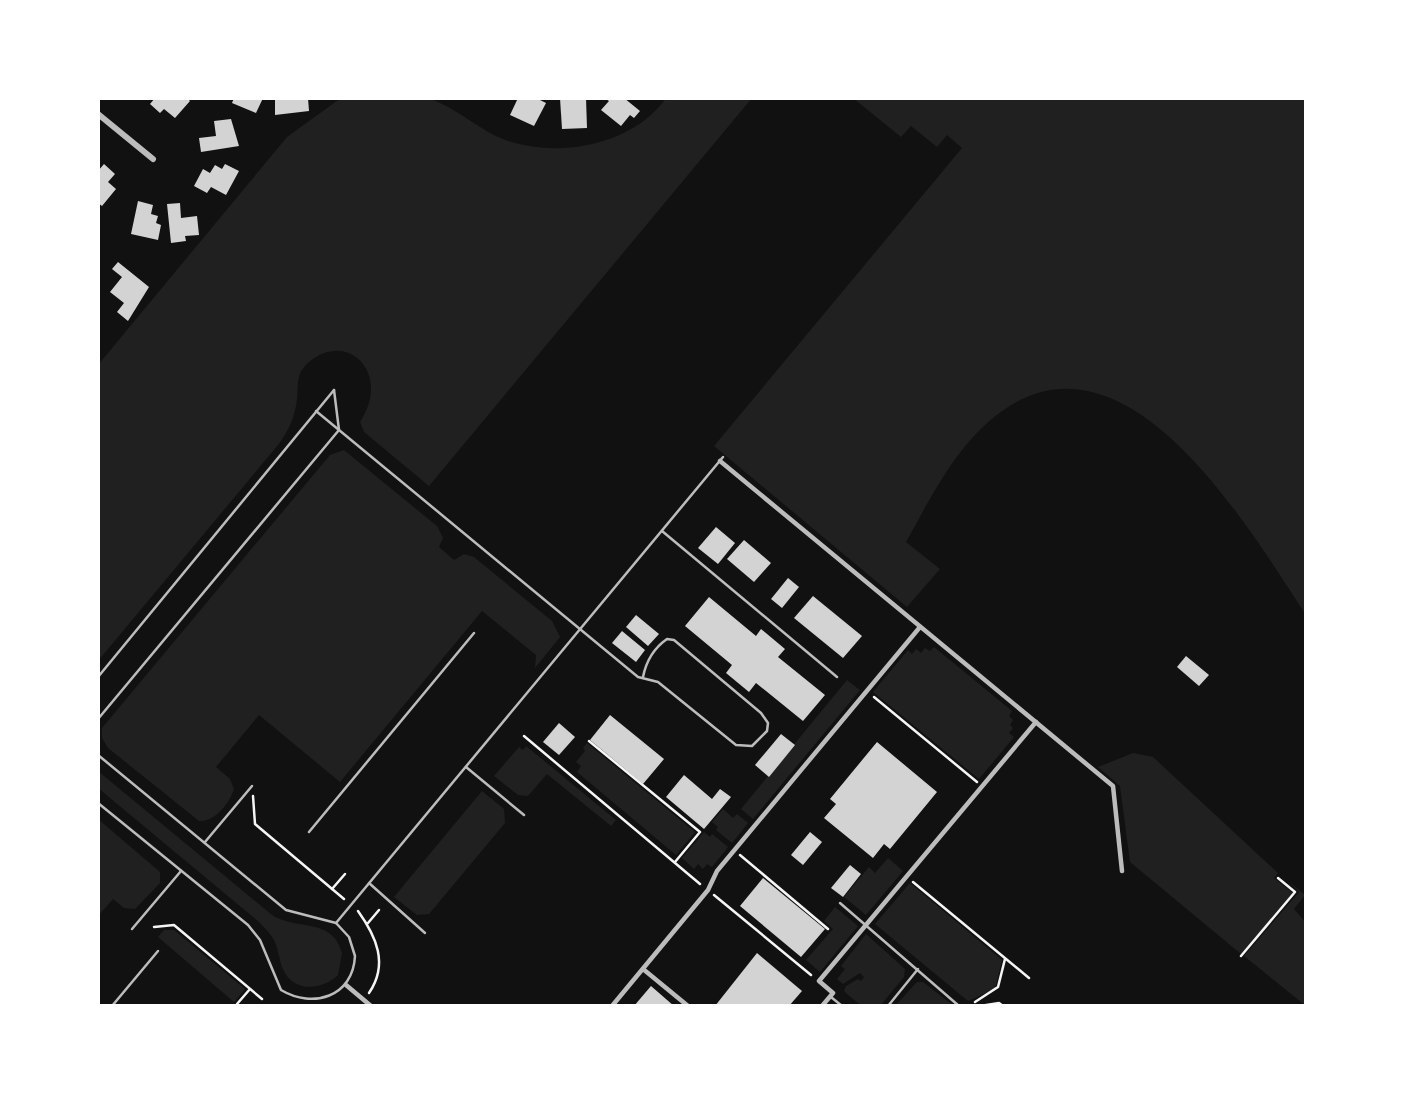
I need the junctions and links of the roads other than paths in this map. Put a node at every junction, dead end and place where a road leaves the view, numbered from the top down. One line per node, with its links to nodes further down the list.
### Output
1 (98, 114): 2 (street)
2 (153, 159)
3 (316, 411): 4 (lane); 4 (lane); 10 (lane)
4 (339, 430): 8 (lane); 13 (lane)
5 (722, 459): 6 (lane); 7 (street)
6 (662, 531): 8 (lane); 12 (lane)
7 (920, 627): 14 (street); 31 (street)
8 (580, 629): 11 (lane); 16 (lane)
9 (474, 633): 20 (lane)
10 (98, 677)
11 (643, 677): 11 (lane)
12 (837, 677)
13 (98, 719)
14 (1036, 722): 23 (street); 27 (street)
15 (98, 755): 21 (lane)
16 (466, 767): 19 (lane); 24 (lane)
17 (253, 786): 21 (lane)
18 (98, 803): 22 (lane)
19 (524, 815)
20 (309, 832)
21 (205, 842): 26 (lane)
22 (181, 871): 28 (lane); 33 (lane)
23 (1122, 871)
24 (369, 883): 26 (lane); 29 (lane)
25 (839, 903): 27 (lane)
26 (336, 923): 33 (lane)
27 (866, 925): 32 (lane); 34 (street)
28 (132, 929)
29 (425, 933)
30 (158, 951): 35 (lane)
31 (643, 969): 37 (street); 38 (street)
32 (918, 969): 41 (lane); 42 (lane)
33 (346, 985): 36 (street)
34 (830, 996): 39 (street); 40 (lane)
35 (112, 1006)
36 (371, 1006)
37 (612, 1006)
38 (688, 1006)
39 (822, 1006)
40 (842, 1006)
41 (888, 1006)
42 (959, 1006)

